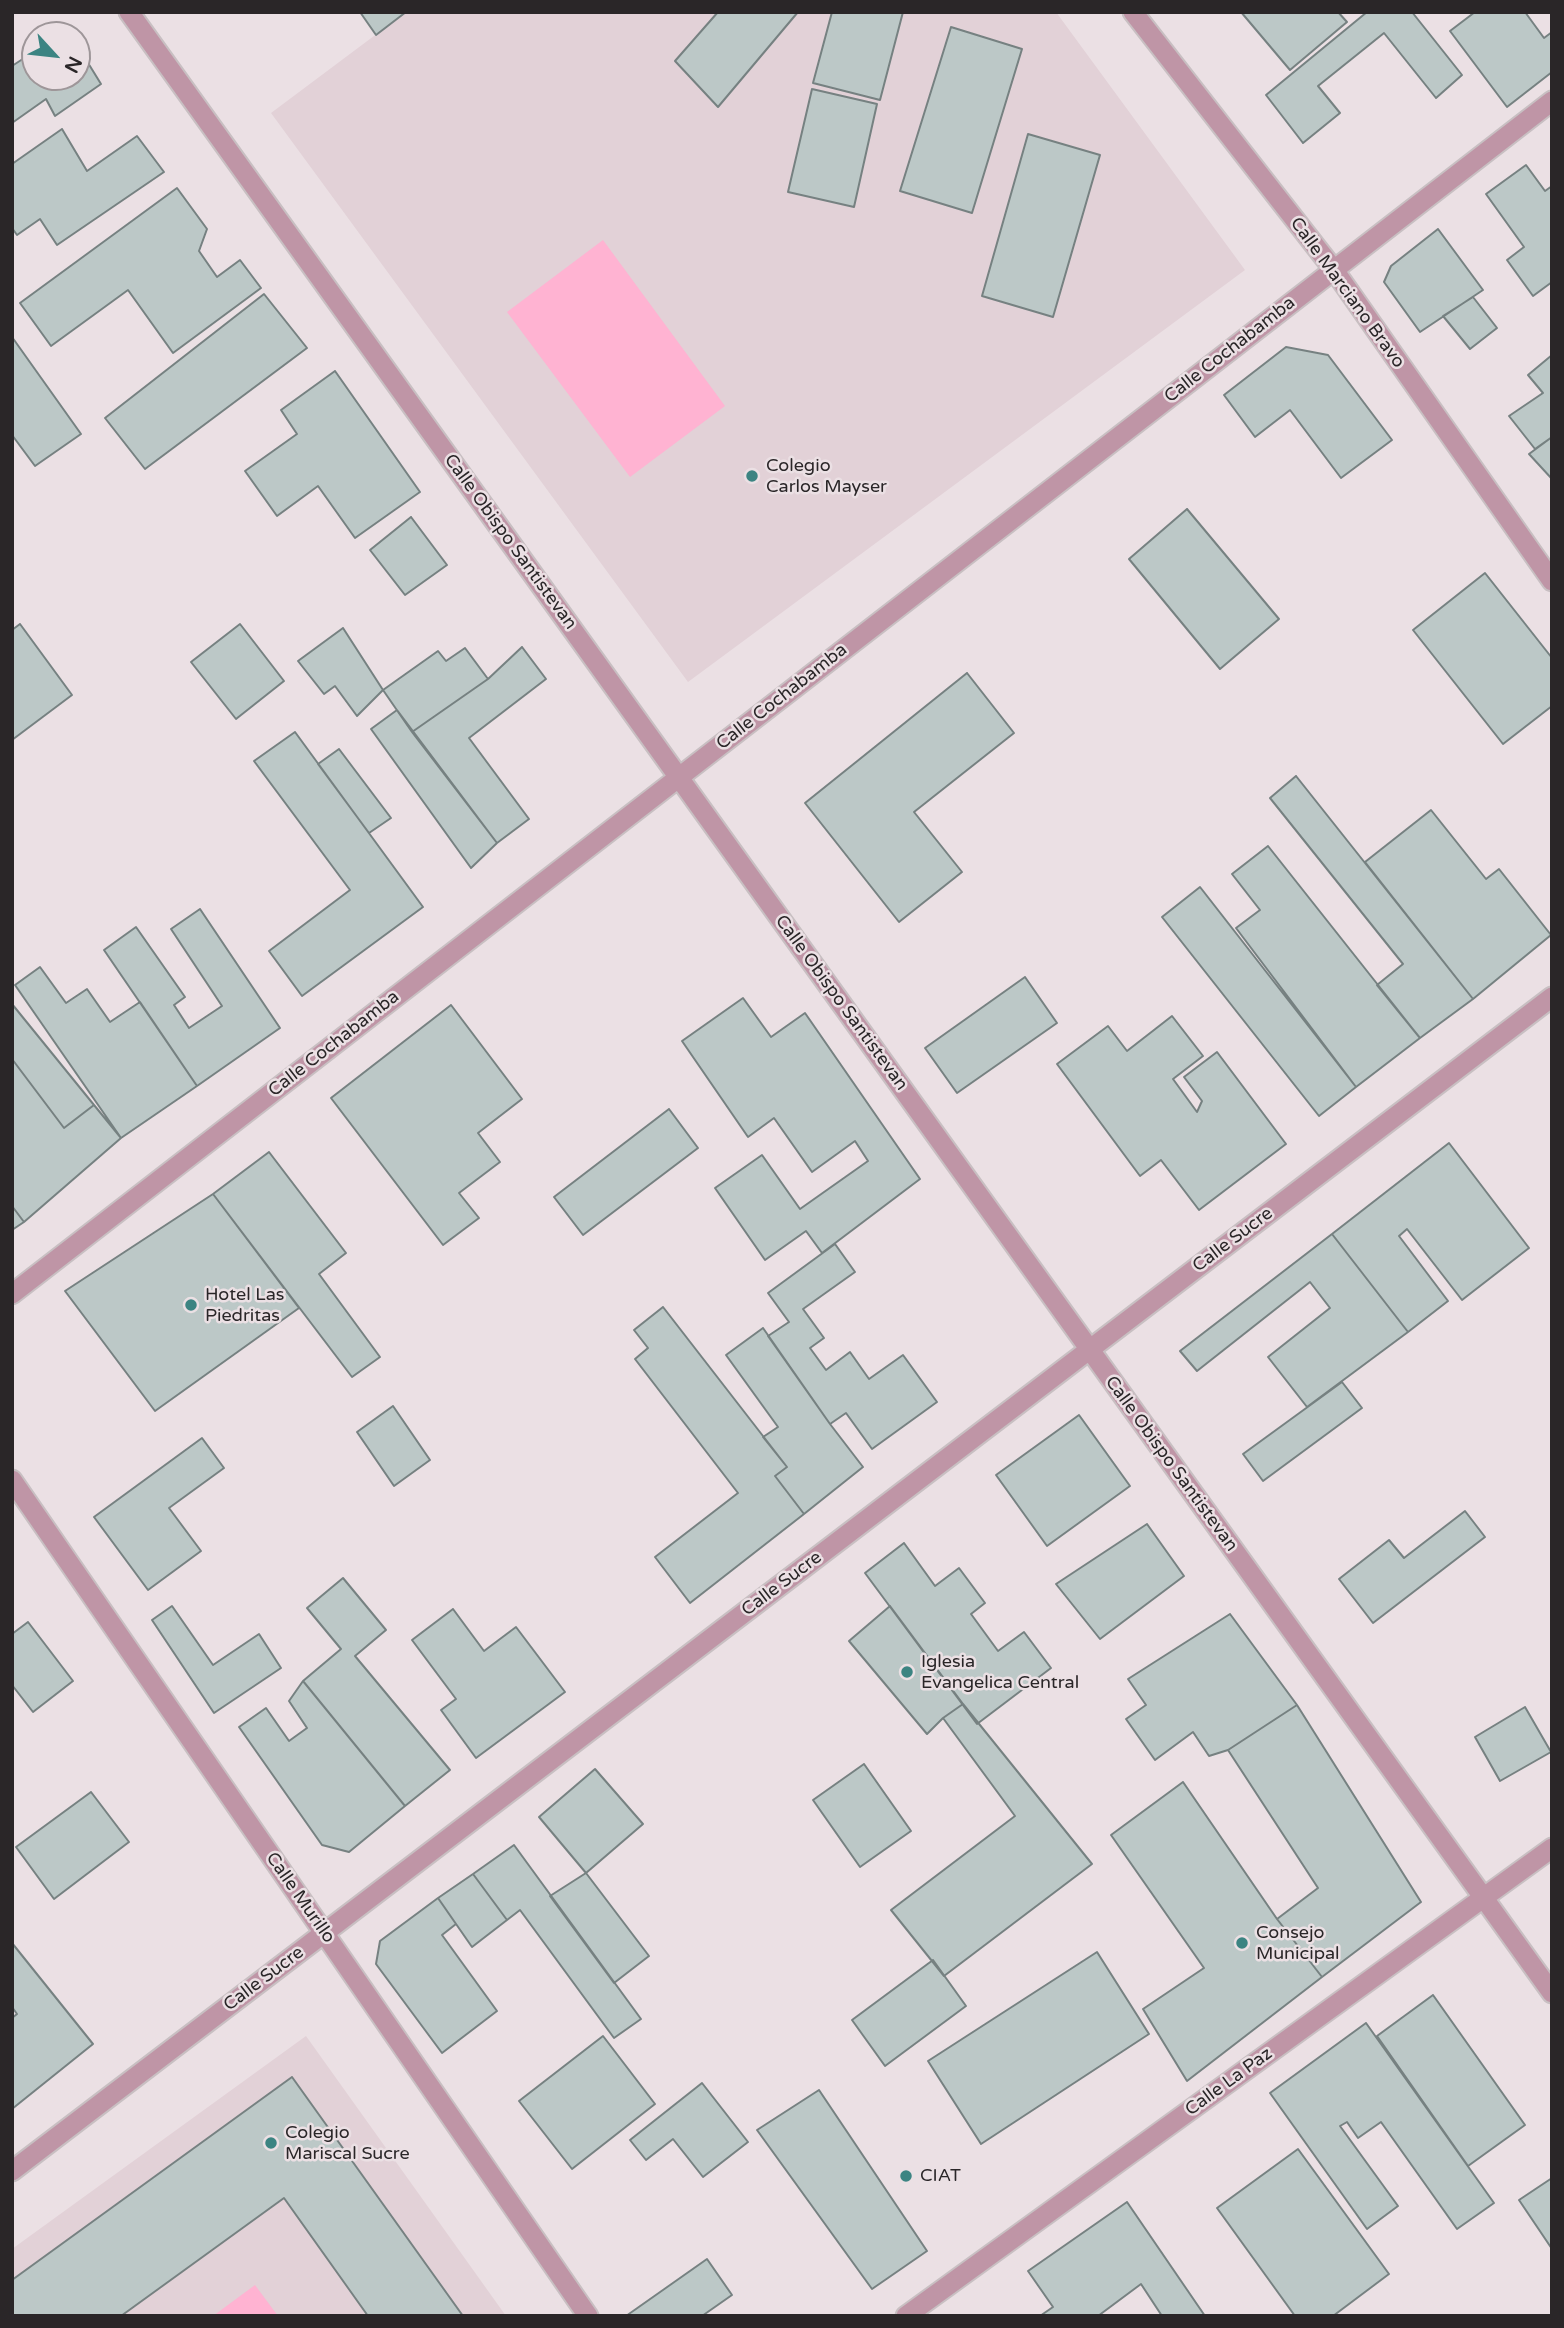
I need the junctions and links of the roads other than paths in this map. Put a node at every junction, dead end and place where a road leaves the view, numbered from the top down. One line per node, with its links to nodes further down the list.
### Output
1 (129, 12): 6 (street, Calle Obispo Santistevan)
2 (1133, 12): 4 (street, Calle Marciano Bravo)
3 (1552, 101): 4 (street, Calle Cochabamba)
4 (1334, 270): 5 (street, Calle Marciano Bravo); 6 (street, Calle Cochabamba)
5 (1552, 581)
6 (679, 777): 8 (street, Calle Cochabamba); 9 (street, Calle Obispo Santistevan)
7 (1552, 997): 9 (street, Calle Sucre)
8 (12, 1294)
9 (1089, 1350): 12 (street, Calle Obispo Santistevan); 13 (street, Calle Sucre)
10 (12, 1480): 13 (street, Calle Murillo)
11 (1552, 1848): 12 (street, Calle La Paz)
12 (1483, 1898): 14 (street, Calle Obispo Santistevan); 17 (street, Calle La Paz)
13 (325, 1933): 15 (street, Calle Sucre); 16 (street, Calle Murillo)
14 (1552, 1993)
15 (12, 2171)
16 (588, 2316)
17 (906, 2316)

